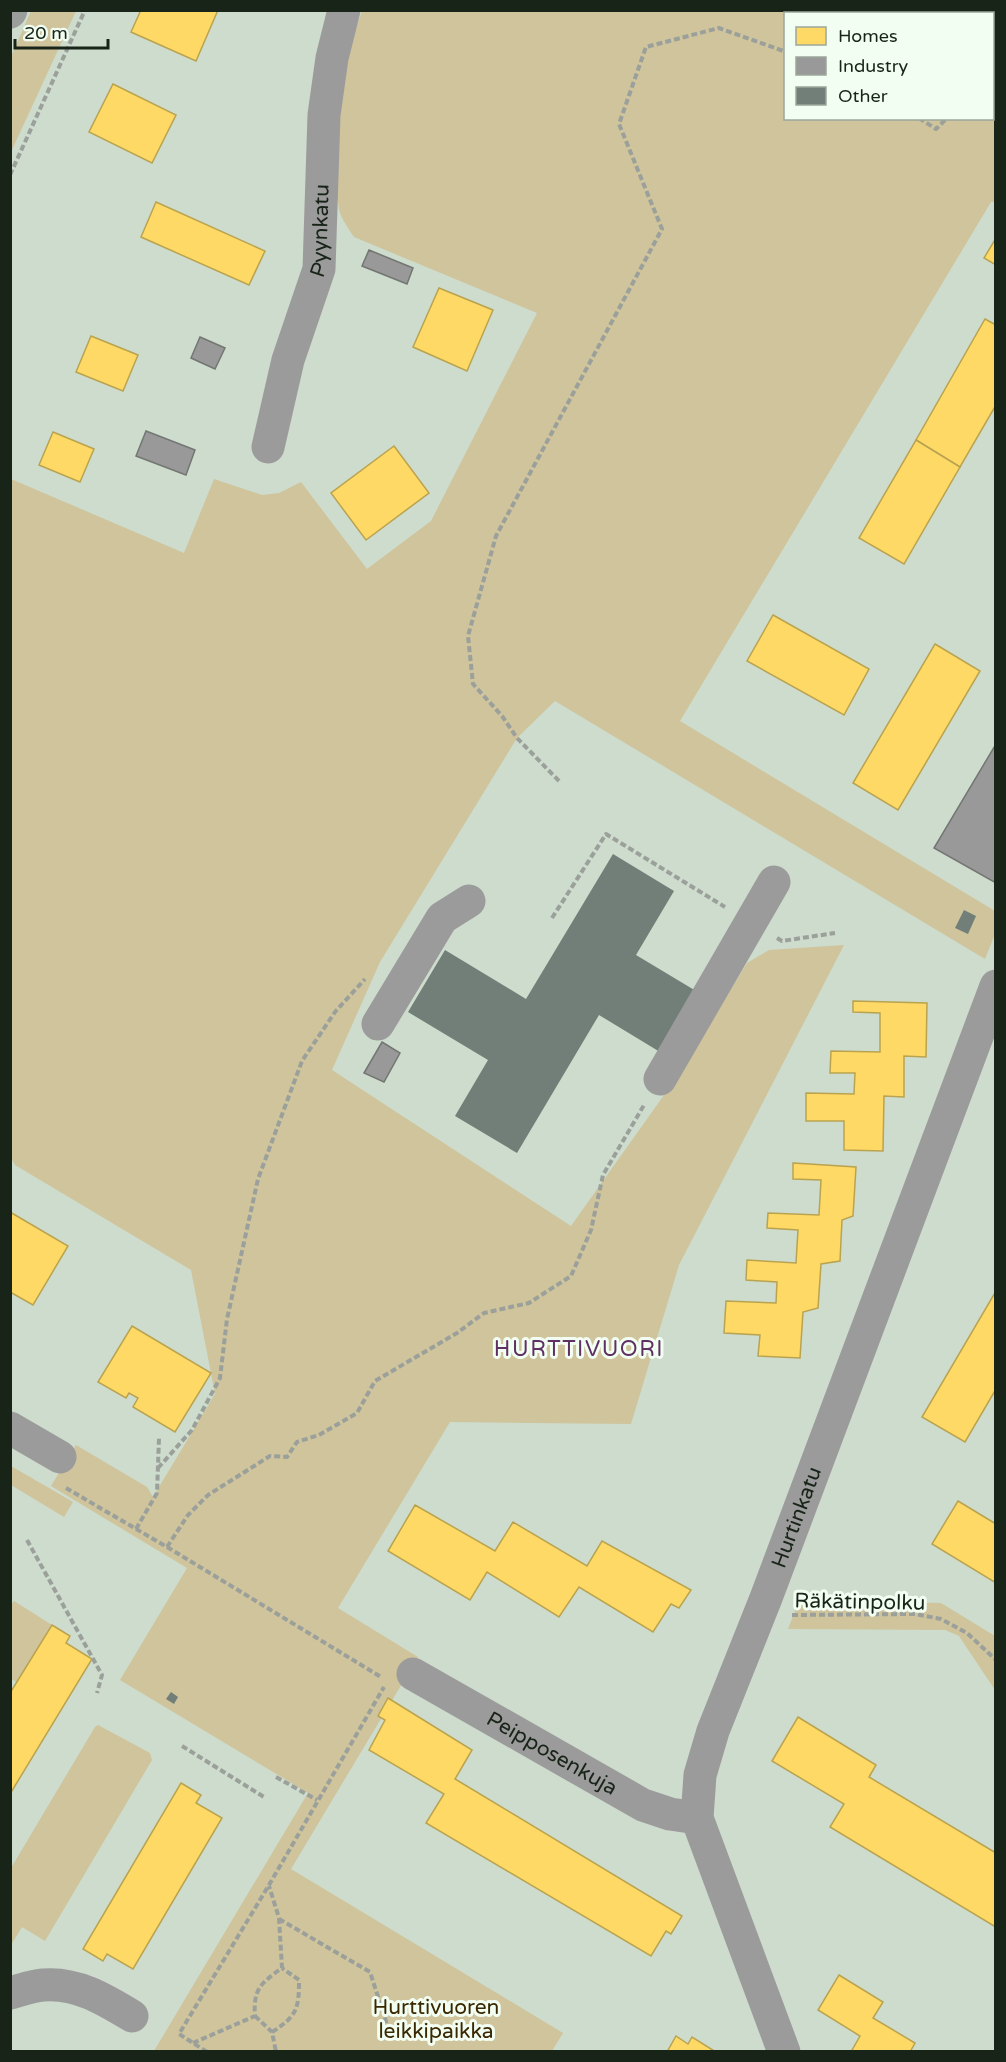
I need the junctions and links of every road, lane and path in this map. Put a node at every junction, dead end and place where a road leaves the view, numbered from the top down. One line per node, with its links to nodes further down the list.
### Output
1 (85, 10): 6 (path)
2 (344, 10): 7 (street, Pyynkatu)
3 (784, 51): 8 (path)
4 (922, 120): 5 (path)
5 (944, 120)
6 (10, 175)
7 (268, 447)
8 (560, 781)
9 (774, 882): 12 (street)
10 (469, 901): 16 (street)
11 (552, 918): 12 (path)
12 (751, 923): 13 (path); 17 (street)
13 (835, 933)
14 (366, 977): 20 (path)
15 (996, 986): 33 (street, Hurtinkatu)
16 (378, 1024)
17 (660, 1079): 24 (path)
18 (10, 1428): 21 (street)
19 (159, 1438): 20 (path)
20 (158, 1468): 22 (path)
21 (59, 1470): 22 (path)
22 (136, 1529): 24 (path)
23 (27, 1539): 28 (path)
24 (167, 1547): 32 (path)
25 (782, 1616): 26 (path, Räkätinpolku)
26 (996, 1660)
27 (413, 1674): 33 (street, Peipposenkuja)
28 (97, 1693)
29 (183, 1746): 31 (path)
30 (276, 1777): 32 (path)
31 (264, 1797)
32 (317, 1800): 34 (path)
33 (697, 1818): 45 (street, Hurtinkatu)
34 (269, 1885): 35 (path); 42 (path)
35 (279, 1918): 36 (path); 41 (path)
36 (282, 1968): 39 (path); 40 (path)
37 (10, 1993): 38 (street)
38 (132, 2016)
39 (255, 2016): 40 (path); 42 (path)
40 (272, 2031): 44 (path)
41 (390, 2034)
42 (193, 2043): 43 (path)
43 (207, 2052)
44 (276, 2052)
45 (784, 2052)

